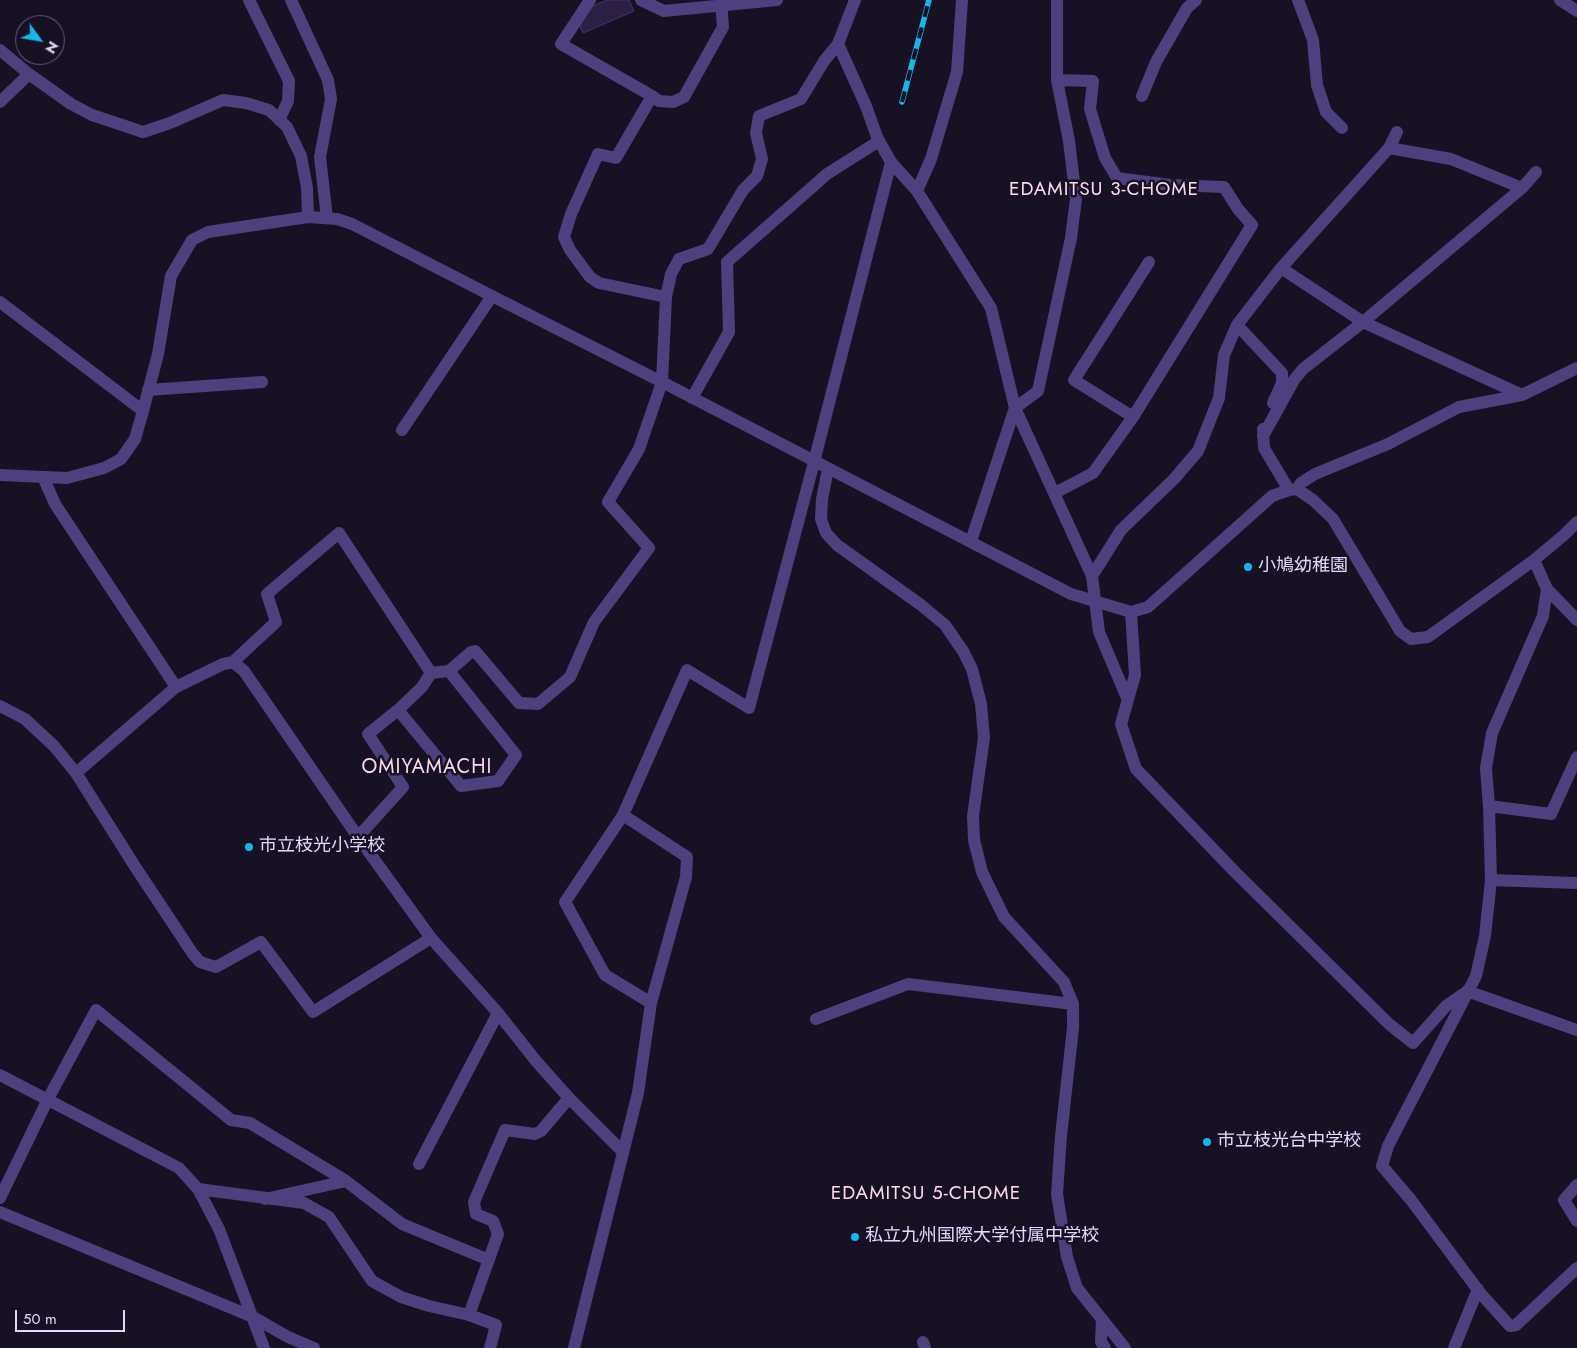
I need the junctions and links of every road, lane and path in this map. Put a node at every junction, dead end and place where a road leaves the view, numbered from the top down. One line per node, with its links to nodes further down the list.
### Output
1 (249, 0): 21 (street)
2 (291, 0): 31 (street)
3 (590, 0): 18 (street)
4 (641, 0): 12 (street)
5 (777, 0): 12 (street)
6 (855, 0): 14 (street)
7 (960, 0): 29 (street)
8 (1057, 0): 17 (street)
9 (1196, 0): 19 (street)
10 (1298, 0): 22 (street)
11 (1560, 0): 13 (street)
12 (721, 3): 18 (street)
13 (1577, 11)
14 (838, 44): 24 (street); 35 (street)
15 (0, 50): 16 (street)
16 (29, 74): 20 (street); 21 (street)
17 (1057, 80): 45 (street); 47 (street)
18 (652, 96): 35 (street)
19 (1142, 96)
20 (0, 102)
21 (279, 120): 30 (street)
22 (1342, 128)
23 (1397, 132): 25 (street)
24 (879, 141): 26 (street); 44 (street)
25 (1389, 148): 28 (street); 33 (street)
26 (891, 162): 29 (street); 50 (street)
27 (1536, 172): 28 (street)
28 (1522, 188): 37 (street)
29 (917, 191): 45 (street)
30 (308, 217): 31 (street); 42 (street)
31 (327, 218): 34 (street)
32 (1149, 262): 47 (street)
33 (1281, 268): 37 (street); 38 (street)
34 (492, 296): 41 (street); 48 (street)
35 (666, 296): 41 (street)
36 (0, 302): 46 (street)
37 (1363, 322): 43 (street); 49 (street)
38 (1237, 325): 49 (street); 59 (street)
39 (1577, 368): 43 (street)
40 (262, 382): 42 (street)
41 (662, 382): 44 (street); 64 (street)
42 (148, 390): 46 (street)
43 (1522, 395): 54 (street)
44 (692, 398): 50 (street)
45 (1016, 408): 55 (street); 57 (street)
46 (143, 411): 53 (street)
47 (1134, 417): 55 (street)
48 (402, 430)
49 (1263, 436): 54 (street)
50 (814, 462): 51 (street); 74 (street)
51 (828, 469): 57 (street); 81 (street)
52 (0, 474): 53 (street)
53 (43, 477): 66 (street)
54 (1293, 490): 58 (street); 61 (street)
55 (1055, 492): 59 (street)
56 (1577, 522): 58 (street)
57 (971, 541): 61 (street)
58 (1534, 560): 60 (street)
59 (1093, 582): 68 (street)
60 (1548, 589): 62 (street); 73 (street)
61 (1131, 612): 68 (street)
62 (1577, 620)
63 (234, 662): 65 (street); 66 (street); 75 (street)
64 (449, 671): 65 (street); 70 (street)
65 (432, 673): 70 (street)
66 (176, 687): 72 (street)
67 (0, 695): 69 (street)
68 (1127, 698): 79 (street)
69 (2, 710): 72 (street)
70 (398, 710): 75 (street)
71 (1577, 756): 73 (street)
72 (76, 773): 78 (street)
73 (1489, 806): 76 (street)
74 (623, 815): 80 (street); 80 (street)
75 (358, 837): 78 (street)
76 (1491, 880): 77 (street); 79 (street)
77 (1577, 883)
78 (431, 938): 82 (street)
79 (1467, 991): 84 (street); 99 (street)
80 (652, 1004): 88 (street)
81 (1073, 1004): 83 (street); 102 (street)
82 (498, 1013): 86 (street); 89 (street)
83 (816, 1019)
84 (1577, 1030)
85 (0, 1075): 87 (street)
86 (569, 1098): 88 (street); 97 (street)
87 (48, 1099): 90 (street); 92 (street); 93 (street)
88 (623, 1152): 106 (street)
89 (419, 1164)
90 (346, 1181): 94 (street); 97 (street)
91 (1577, 1185): 96 (street)
92 (198, 1189): 94 (street); 101 (street)
93 (0, 1198)
94 (265, 1199): 100 (street)
95 (0, 1212): 101 (street)
96 (1577, 1221)
97 (489, 1260): 100 (street)
98 (1577, 1268): 99 (street)
99 (1478, 1289): 109 (street)
100 (469, 1315): 105 (street)
101 (253, 1318): 103 (street); 104 (street)
102 (1102, 1319): 107 (street); 108 (street)
103 (264, 1348)
104 (314, 1348)
105 (490, 1348)
106 (574, 1348)
107 (1105, 1348)
108 (1125, 1348)
109 (1454, 1348)

